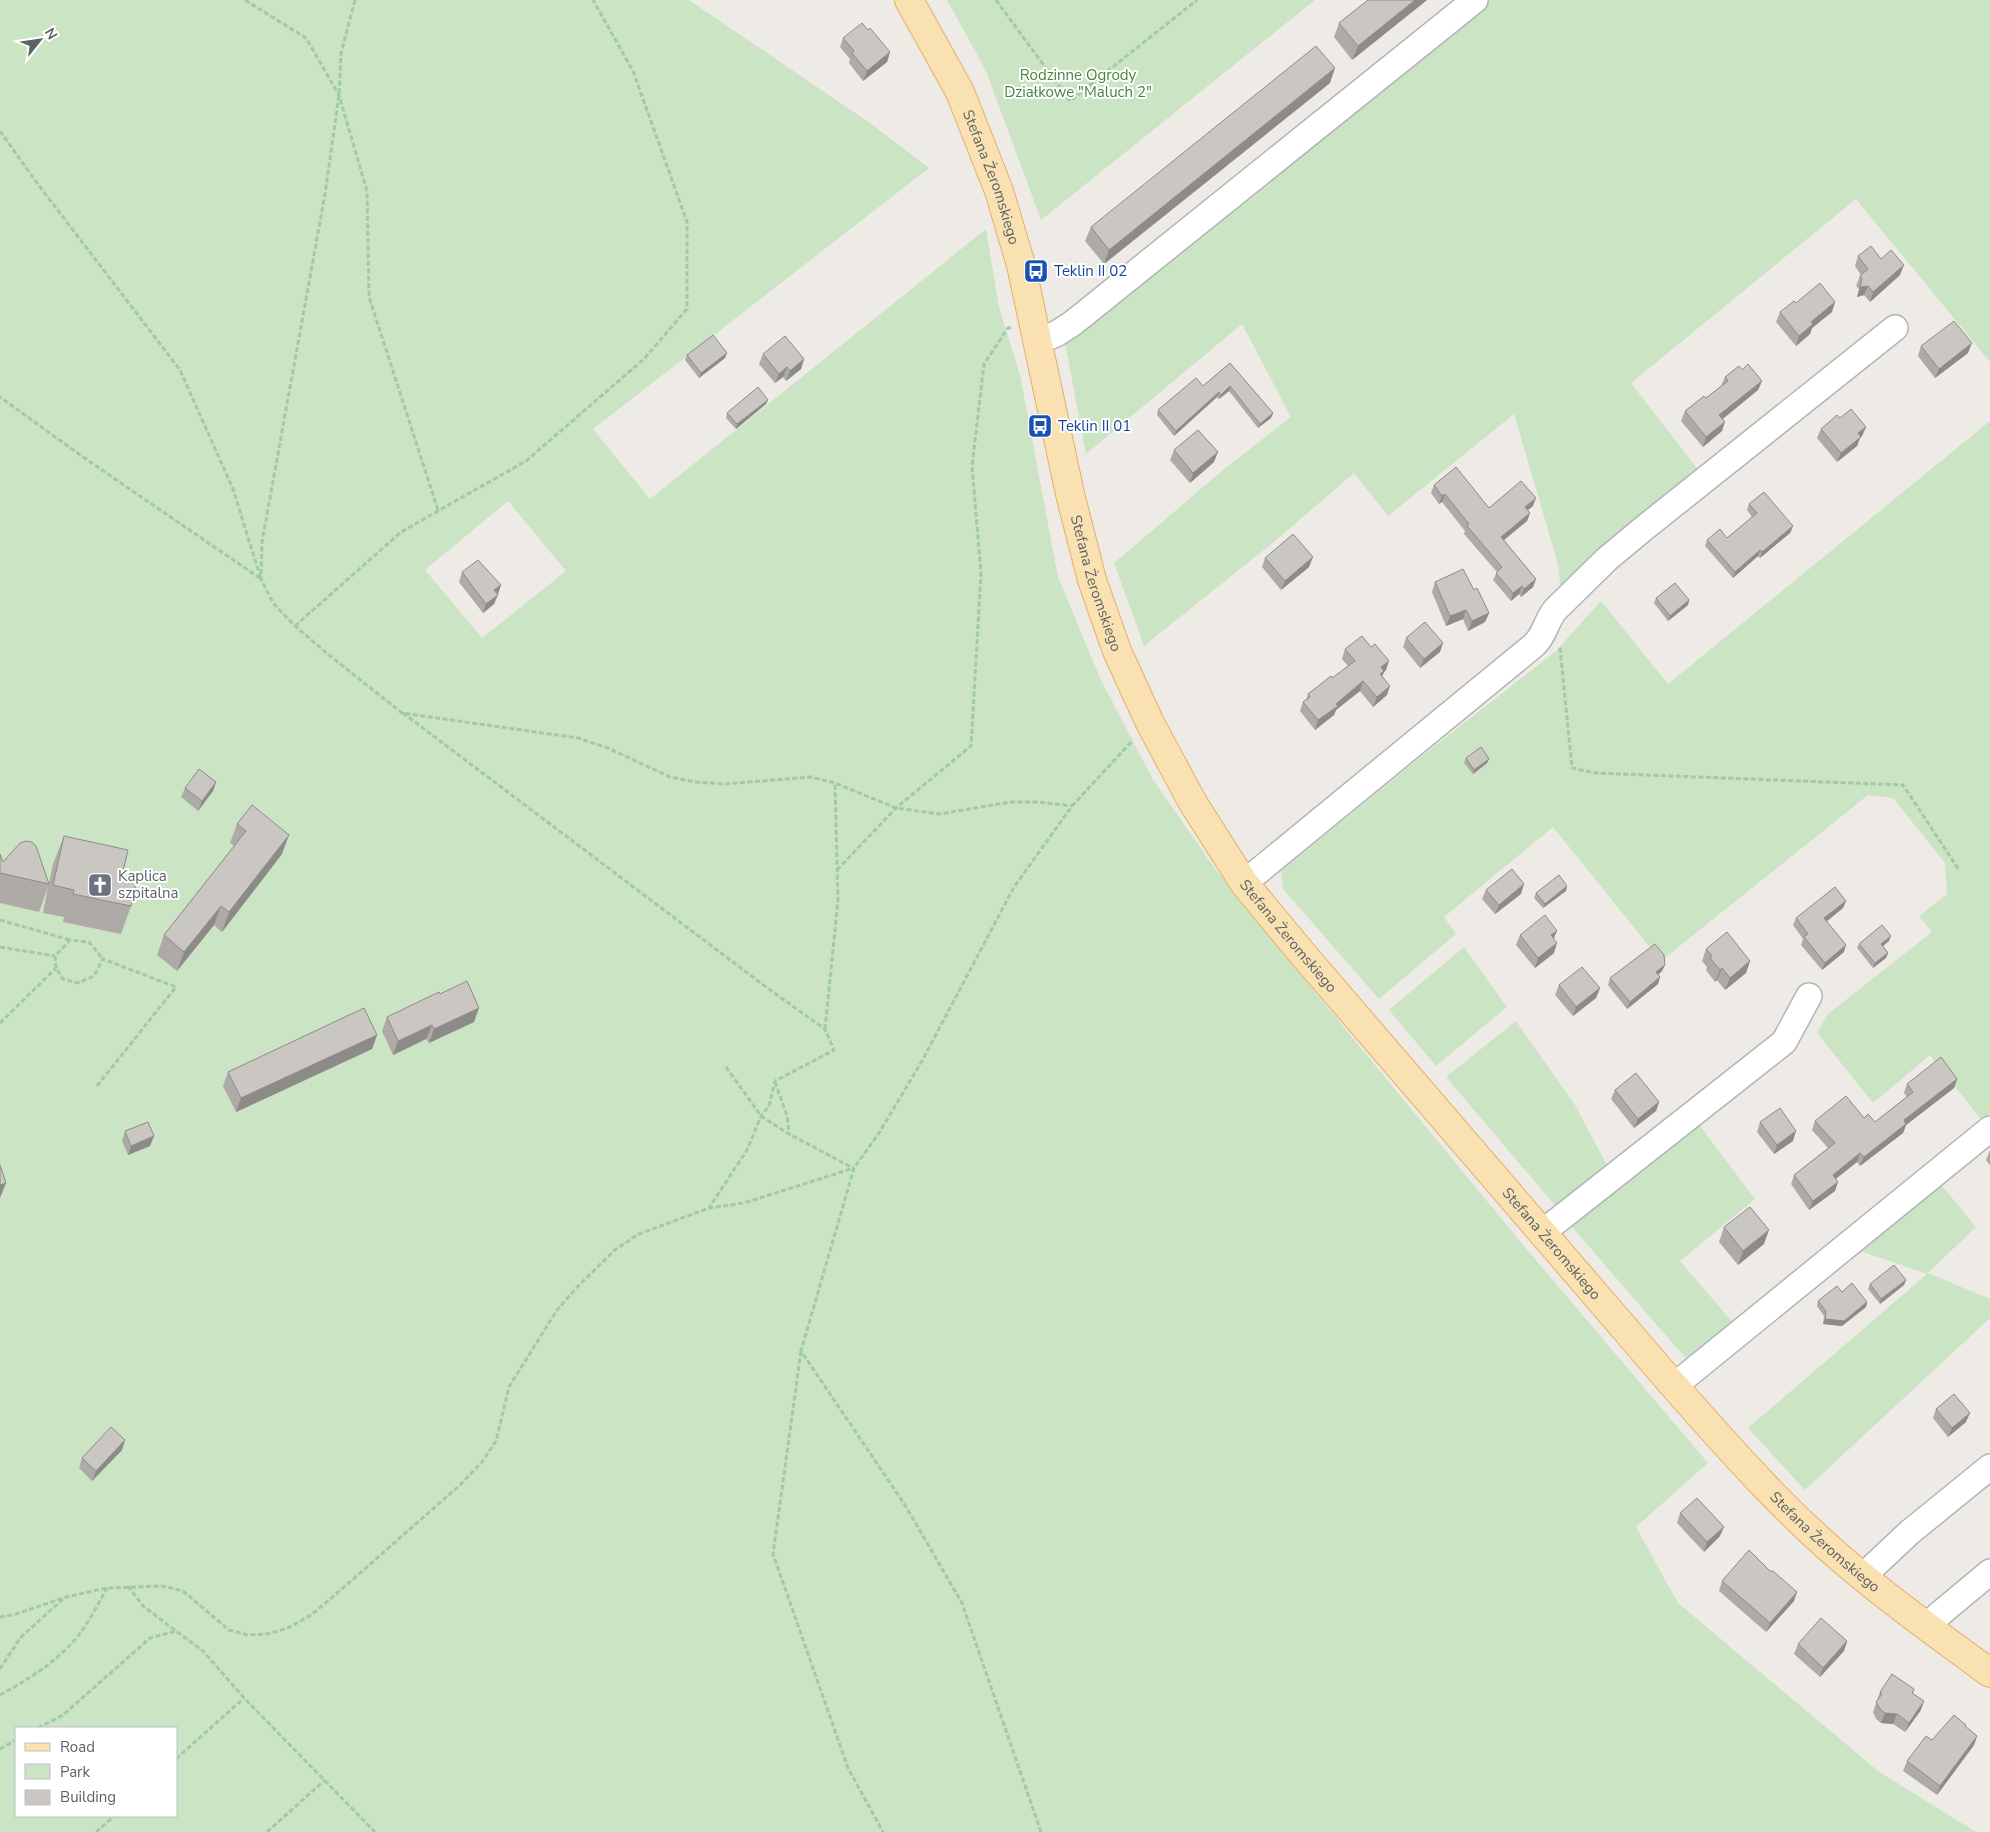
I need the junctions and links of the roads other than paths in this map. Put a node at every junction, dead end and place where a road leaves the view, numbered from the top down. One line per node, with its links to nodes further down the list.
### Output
1 (909, 0): 4 (main road, Stefana Żeromskiego)
2 (1475, 0): 4 (lane)
3 (1894, 328): 5 (lane)
4 (1036, 331): 5 (main road, Stefana Żeromskiego)
5 (1244, 883): 8 (main road, Stefana Żeromskiego)
6 (1809, 996): 8 (lane)
7 (1990, 1129): 9 (lane)
8 (1543, 1232): 9 (main road, Stefana Żeromskiego)
9 (1674, 1386): 12 (main road, Stefana Żeromskiego)
10 (1990, 1467): 12 (lane)
11 (1990, 1572): 13 (lane)
12 (1862, 1577): 13 (main road, Stefana Żeromskiego)
13 (1927, 1626): 14 (main road, Stefana Żeromskiego)
14 (1990, 1673)

